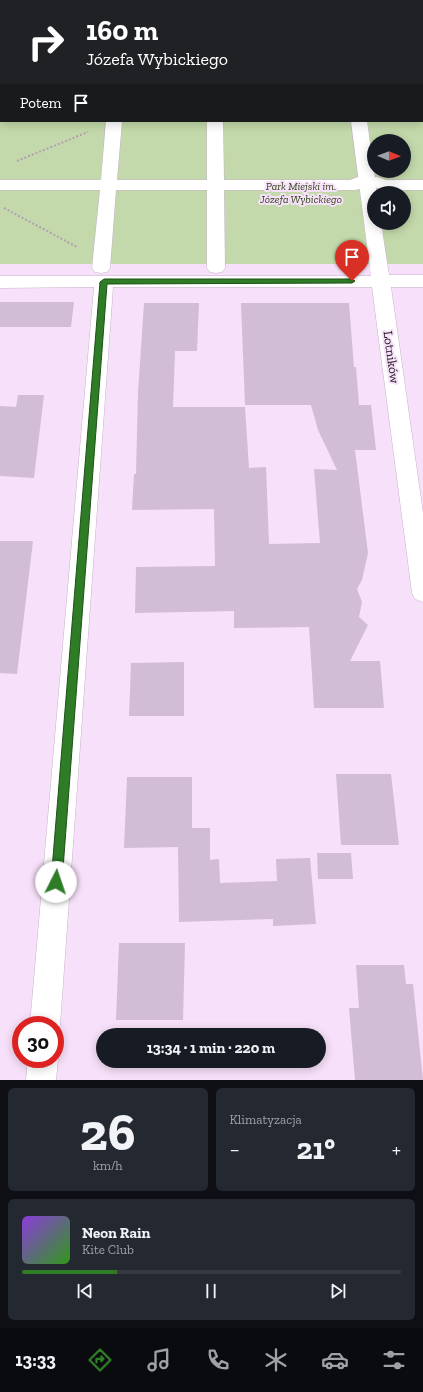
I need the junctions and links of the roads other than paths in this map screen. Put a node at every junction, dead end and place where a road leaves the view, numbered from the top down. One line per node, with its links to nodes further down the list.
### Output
1 (114, 122): 7 (street)
2 (215, 122): 8 (street)
3 (359, 122): 12 (street, Lotników)
4 (358, 182): 8 (street)
5 (377, 182): 9 (street)
6 (0, 185): 7 (street)
7 (108, 185): 8 (street); 11 (street)
8 (216, 185): 10 (street)
9 (423, 185)
10 (216, 268)
11 (102, 270): 12 (street); 14 (street); 16 (street)
12 (381, 281): 13 (street); 15 (street, Lotników)
13 (423, 281)
14 (0, 282)
15 (423, 593)
16 (46, 1016)
17 (42, 1068): 18 (street)
18 (41, 1080)

